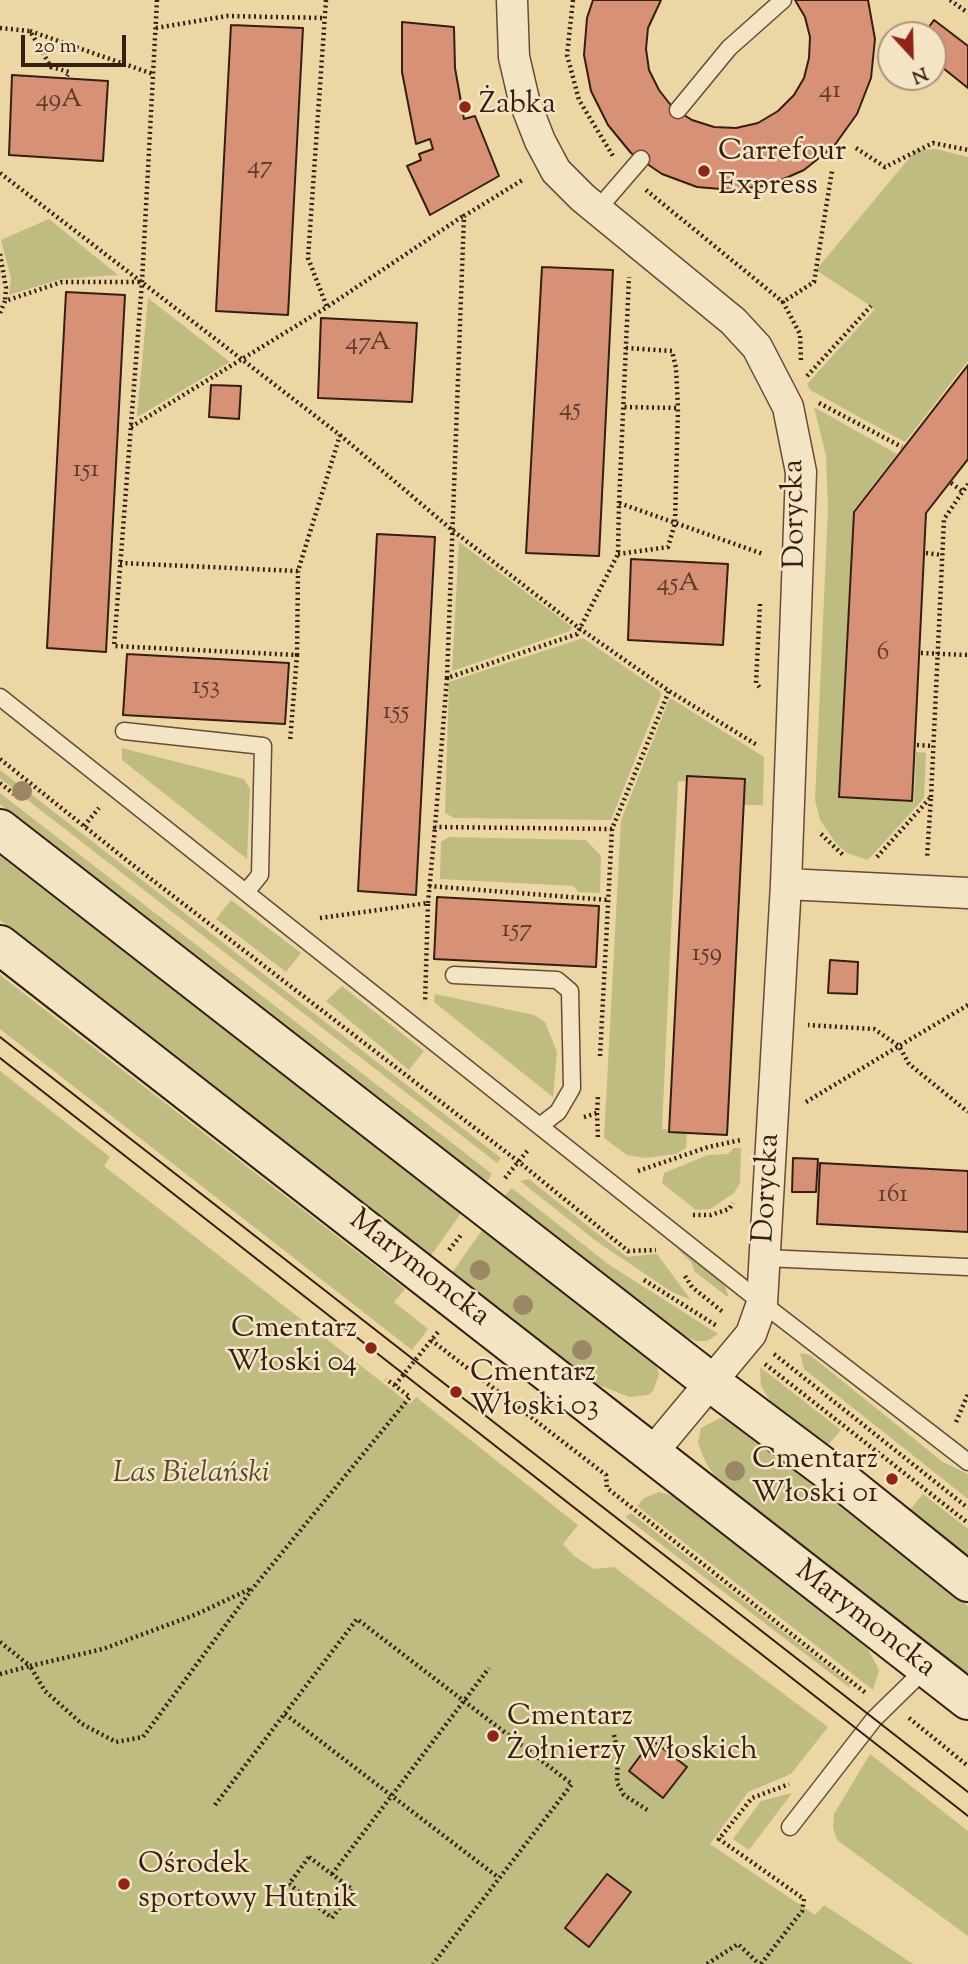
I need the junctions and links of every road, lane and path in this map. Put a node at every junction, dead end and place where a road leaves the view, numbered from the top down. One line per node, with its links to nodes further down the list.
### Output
1 (157, 0): 9 (path)
2 (326, 0): 7 (path)
3 (512, 0): 20 (street, Dorycka)
4 (783, 0): 13 (lane)
5 (950, 0): 6 (path)
6 (968, 13)
7 (325, 18): 9 (path); 27 (path)
8 (0, 28): 10 (path)
9 (156, 28): 11 (path)
10 (30, 30): 11 (path); 12 (path)
11 (153, 74): 24 (path)
12 (67, 76)
13 (678, 110)
14 (856, 148): 15 (path)
15 (968, 150)
16 (641, 159): 20 (lane)
17 (832, 171): 26 (path)
18 (0, 173): 24 (path)
19 (533, 174): 21 (path)
20 (597, 210): 75 (street, Dorycka)
21 (464, 216): 27 (path); 42 (path)
22 (0, 254): 25 (path)
23 (630, 266): 29 (path)
24 (142, 282): 25 (path); 30 (path); 34 (path)
25 (5, 301): 28 (path)
26 (871, 306)
27 (327, 307): 30 (path)
28 (0, 313)
29 (626, 348): 32 (path); 33 (path)
30 (243, 360): 34 (path); 35 (path)
31 (817, 401): 36 (path)
32 (624, 407): 33 (path); 40 (path)
33 (678, 408): 41 (path)
34 (130, 428): 48 (path)
35 (340, 436): 42 (path); 50 (path)
36 (902, 447)
37 (951, 483): 39 (path)
38 (968, 484): 39 (path)
39 (962, 491): 47 (path)
40 (619, 503): 41 (path); 45 (path)
41 (675, 523): 45 (path); 46 (path)
42 (452, 530): 52 (path); 57 (path)
43 (769, 543): 46 (path)
44 (926, 553): 47 (path)
45 (618, 554): 52 (path)
46 (763, 554): 49 (path)
47 (942, 555): 54 (path)
48 (120, 563): 50 (path); 56 (path)
49 (762, 567)
50 (298, 571): 56 (path)
51 (761, 593): 59 (path)
52 (579, 628): 57 (path); 58 (path)
53 (921, 653): 54 (path)
54 (937, 653): 55 (path); 64 (path)
55 (968, 654)
56 (297, 655): 65 (path)
57 (447, 678): 68 (path)
58 (669, 691): 63 (path); 69 (path)
59 (764, 692)
60 (0, 697): 77 (lane)
61 (124, 732): 77 (lane)
62 (917, 745): 64 (path)
63 (759, 746)
64 (933, 746): 67 (path)
65 (290, 751)
66 (0, 759): 93 (path)
67 (931, 797): 73 (path); 74 (path)
68 (435, 827): 69 (path); 76 (path)
69 (612, 829): 79 (path)
70 (0, 830): 104 (main road)
71 (820, 833): 72 (path)
72 (845, 857)
73 (869, 865)
74 (926, 867)
75 (786, 884): 78 (street); 96 (street, Dorycka)
76 (429, 886): 79 (path); 80 (path)
77 (246, 892): 93 (lane)
78 (968, 894)
79 (608, 900): 88 (path)
80 (428, 903): 81 (path); 84 (path)
81 (327, 927)
82 (0, 945): 106 (main road, Marymoncka)
83 (454, 975): 91 (lane)
84 (414, 997)
85 (968, 1005): 87 (path)
86 (800, 1024): 87 (path)
87 (899, 1046): 90 (path); 92 (path)
88 (600, 1059)
89 (598, 1086): 91 (path)
90 (798, 1107)
91 (558, 1112): 93 (lane)
92 (968, 1112)
93 (543, 1126): 100 (lane)
94 (748, 1139): 95 (path)
95 (638, 1171)
96 (769, 1191): 97 (path); 98 (street, Dorycka)
97 (692, 1215)
98 (765, 1258): 99 (lane); 100 (street, Dorycka)
99 (967, 1267)
100 (762, 1303): 104 (street, Dorycka); 107 (lane)
101 (442, 1327): 102 (path)
102 (431, 1340): 105 (path); 117 (path)
103 (386, 1379): 105 (path)
104 (713, 1384): 106 (street, Dorycka); 108 (main road)
105 (395, 1385): 109 (path)
106 (652, 1454): 113 (main road, Marymoncka)
107 (968, 1462)
108 (968, 1582)
109 (253, 1588): 111 (path); 111 (path)
110 (0, 1642): 111 (path)
111 (30, 1666): 114 (path)
112 (489, 1668): 116 (path)
113 (925, 1669): 115 (main road, Marymoncka); 117 (lane)
114 (0, 1674)
115 (968, 1700)
116 (464, 1701): 118 (path); 121 (path); 126 (path)
117 (891, 1702): 120 (path); 124 (lane)
118 (285, 1714): 121 (path); 122 (path)
119 (614, 1735): 123 (path)
120 (968, 1766)
121 (392, 1796): 125 (path); 126 (path)
122 (215, 1805)
123 (649, 1811)
124 (790, 1827)
125 (332, 1874): 125 (path)
126 (499, 1878): 128 (path)
127 (802, 1911): 130 (path)
128 (433, 1964)
129 (707, 1964): 130 (path)
130 (760, 1964)

